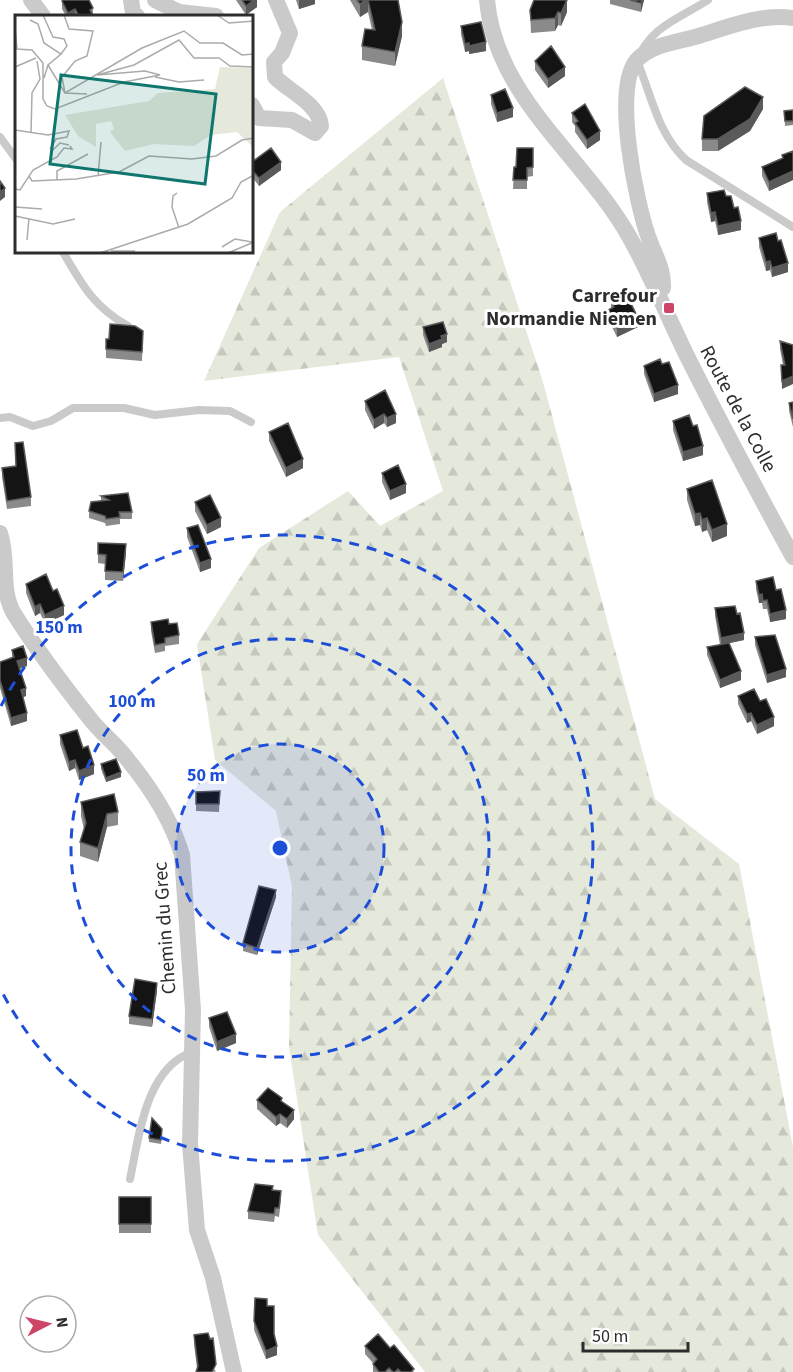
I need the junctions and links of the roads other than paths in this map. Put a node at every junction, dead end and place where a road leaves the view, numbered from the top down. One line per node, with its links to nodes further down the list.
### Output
1 (31, 0): 7 (street)
2 (131, 0): 8 (street)
3 (155, 0): 9 (street)
4 (276, 0): 12 (street)
5 (486, 0): 17 (street, Route de la Colle)
6 (708, 0): 11 (lane)
7 (42, 15)
8 (136, 15)
9 (207, 15)
10 (793, 18): 11 (street)
11 (636, 61): 15 (lane); 17 (street)
12 (254, 109)
13 (0, 137): 14 (lane)
14 (15, 158)
15 (793, 227)
16 (64, 254): 18 (lane)
17 (657, 293): 22 (street, Route de la Colle)
18 (128, 326)
19 (0, 418): 20 (lane)
20 (251, 422)
21 (0, 533): 23 (street, Chemin du Grec)
22 (793, 557)
23 (192, 1052): 24 (lane); 25 (street, Chemin du Grec)
24 (130, 1179)
25 (234, 1372)

